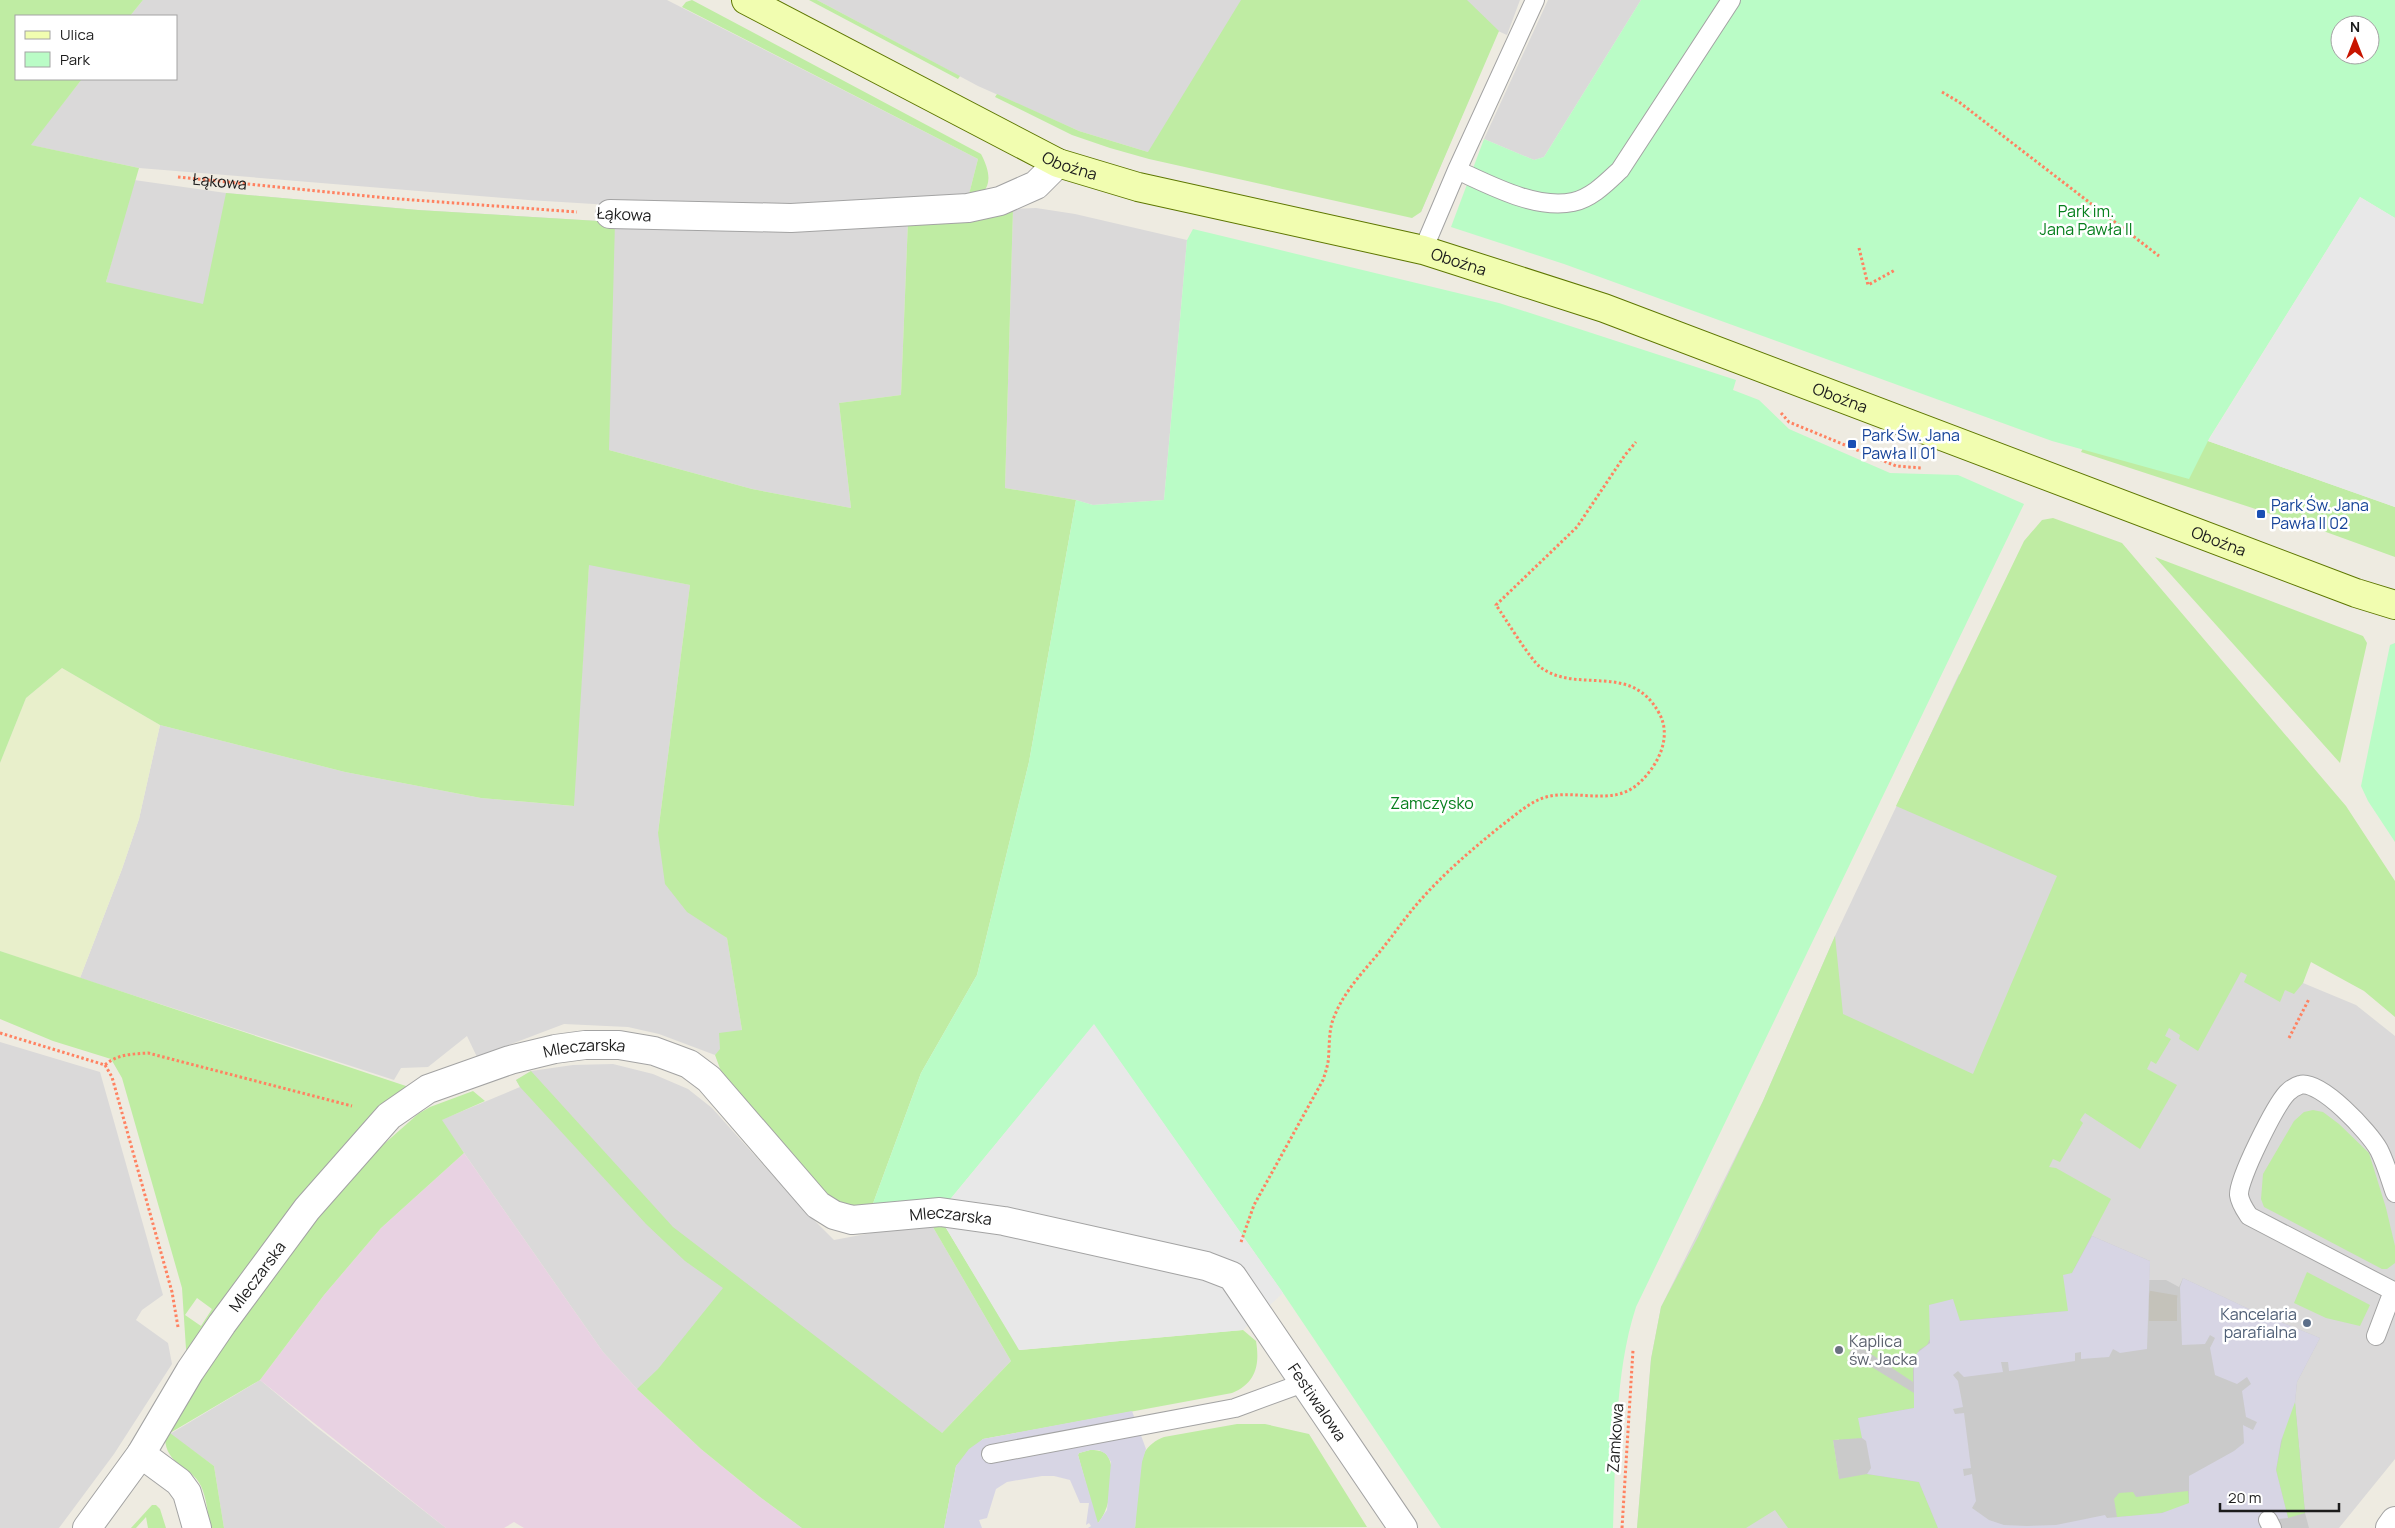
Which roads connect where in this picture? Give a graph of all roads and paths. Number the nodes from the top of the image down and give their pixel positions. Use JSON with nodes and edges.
{"nodes":[{"id":1,"x":746,"y":0,"type":"edge"},
{"id":2,"x":1535,"y":0,"type":"edge"},
{"id":3,"x":1731,"y":0,"type":"edge"},
{"id":4,"x":1942,"y":92,"type":"dead end"},
{"id":5,"x":1058,"y":163,"type":"junction"},
{"id":6,"x":1457,"y":170,"type":"junction"},
{"id":7,"x":178,"y":177,"type":"dead end"},
{"id":8,"x":610,"y":214,"type":"joint"},
{"id":9,"x":1859,"y":248,"type":"dead end"},
{"id":10,"x":1423,"y":250,"type":"junction"},
{"id":11,"x":2159,"y":256,"type":"dead end"},
{"id":12,"x":1895,"y":270,"type":"dead end"},
{"id":13,"x":1636,"y":442,"type":"dead end"},
{"id":14,"x":2395,"y":605,"type":"edge"},
{"id":15,"x":2309,"y":999,"type":"dead end"},
{"id":16,"x":0,"y":1032,"type":"edge"},
{"id":17,"x":2289,"y":1038,"type":"dead end"},
{"id":18,"x":105,"y":1065,"type":"junction"},
{"id":19,"x":388,"y":1116,"type":"junction"},
{"id":20,"x":2395,"y":1193,"type":"edge"},
{"id":21,"x":1232,"y":1276,"type":"junction"},
{"id":22,"x":2394,"y":1292,"type":"edge"},
{"id":23,"x":178,"y":1330,"type":"dead end"},
{"id":24,"x":2376,"y":1336,"type":"dead end"},
{"id":25,"x":1633,"y":1350,"type":"dead end"},
{"id":26,"x":1306,"y":1382,"type":"junction"},
{"id":27,"x":142,"y":1454,"type":"junction"},
{"id":28,"x":991,"y":1454,"type":"dead end"},
{"id":29,"x":2395,"y":1521,"type":"edge"},
{"id":30,"x":87,"y":1528,"type":"edge"},
{"id":31,"x":197,"y":1528,"type":"edge"},
{"id":32,"x":1403,"y":1528,"type":"edge"},
{"id":33,"x":1622,"y":1528,"type":"edge"},
{"id":34,"x":2390,"y":1528,"type":"edge"}],
"edges":[{"from":1,"to":5,"type":"street","name":"Oboźna"},
{"from":2,"to":6,"type":"lane","name":"Oboźna"},
{"from":3,"to":6,"type":"lane"},
{"from":4,"to":11,"type":"path"},
{"from":5,"to":8,"type":"street","name":"Łąkowa"},
{"from":5,"to":10,"type":"street","name":"Oboźna"},
{"from":6,"to":10,"type":"lane","name":"Oboźna"},
{"from":7,"to":8,"type":"path","name":"Łąkowa"},
{"from":9,"to":12,"type":"path"},
{"from":10,"to":14,"type":"street","name":"Oboźna"},
{"from":13,"to":21,"type":"path"},
{"from":15,"to":17,"type":"path"},
{"from":16,"to":18,"type":"path"},
{"from":18,"to":19,"type":"path"},
{"from":18,"to":23,"type":"path"},
{"from":19,"to":21,"type":"street","name":"Mleczarska"},
{"from":19,"to":27,"type":"street","name":"Mleczarska"},
{"from":20,"to":22,"type":"lane"},
{"from":21,"to":26,"type":"street","name":"Festiwalowa"},
{"from":22,"to":24,"type":"lane"},
{"from":25,"to":33,"type":"path","name":"Zamkowa"},
{"from":26,"to":28,"type":"lane"},
{"from":26,"to":32,"type":"street","name":"Festiwalowa"},
{"from":27,"to":30,"type":"street","name":"Mleczarska"},
{"from":27,"to":31,"type":"street"},
{"from":29,"to":34,"type":"street"}]}
